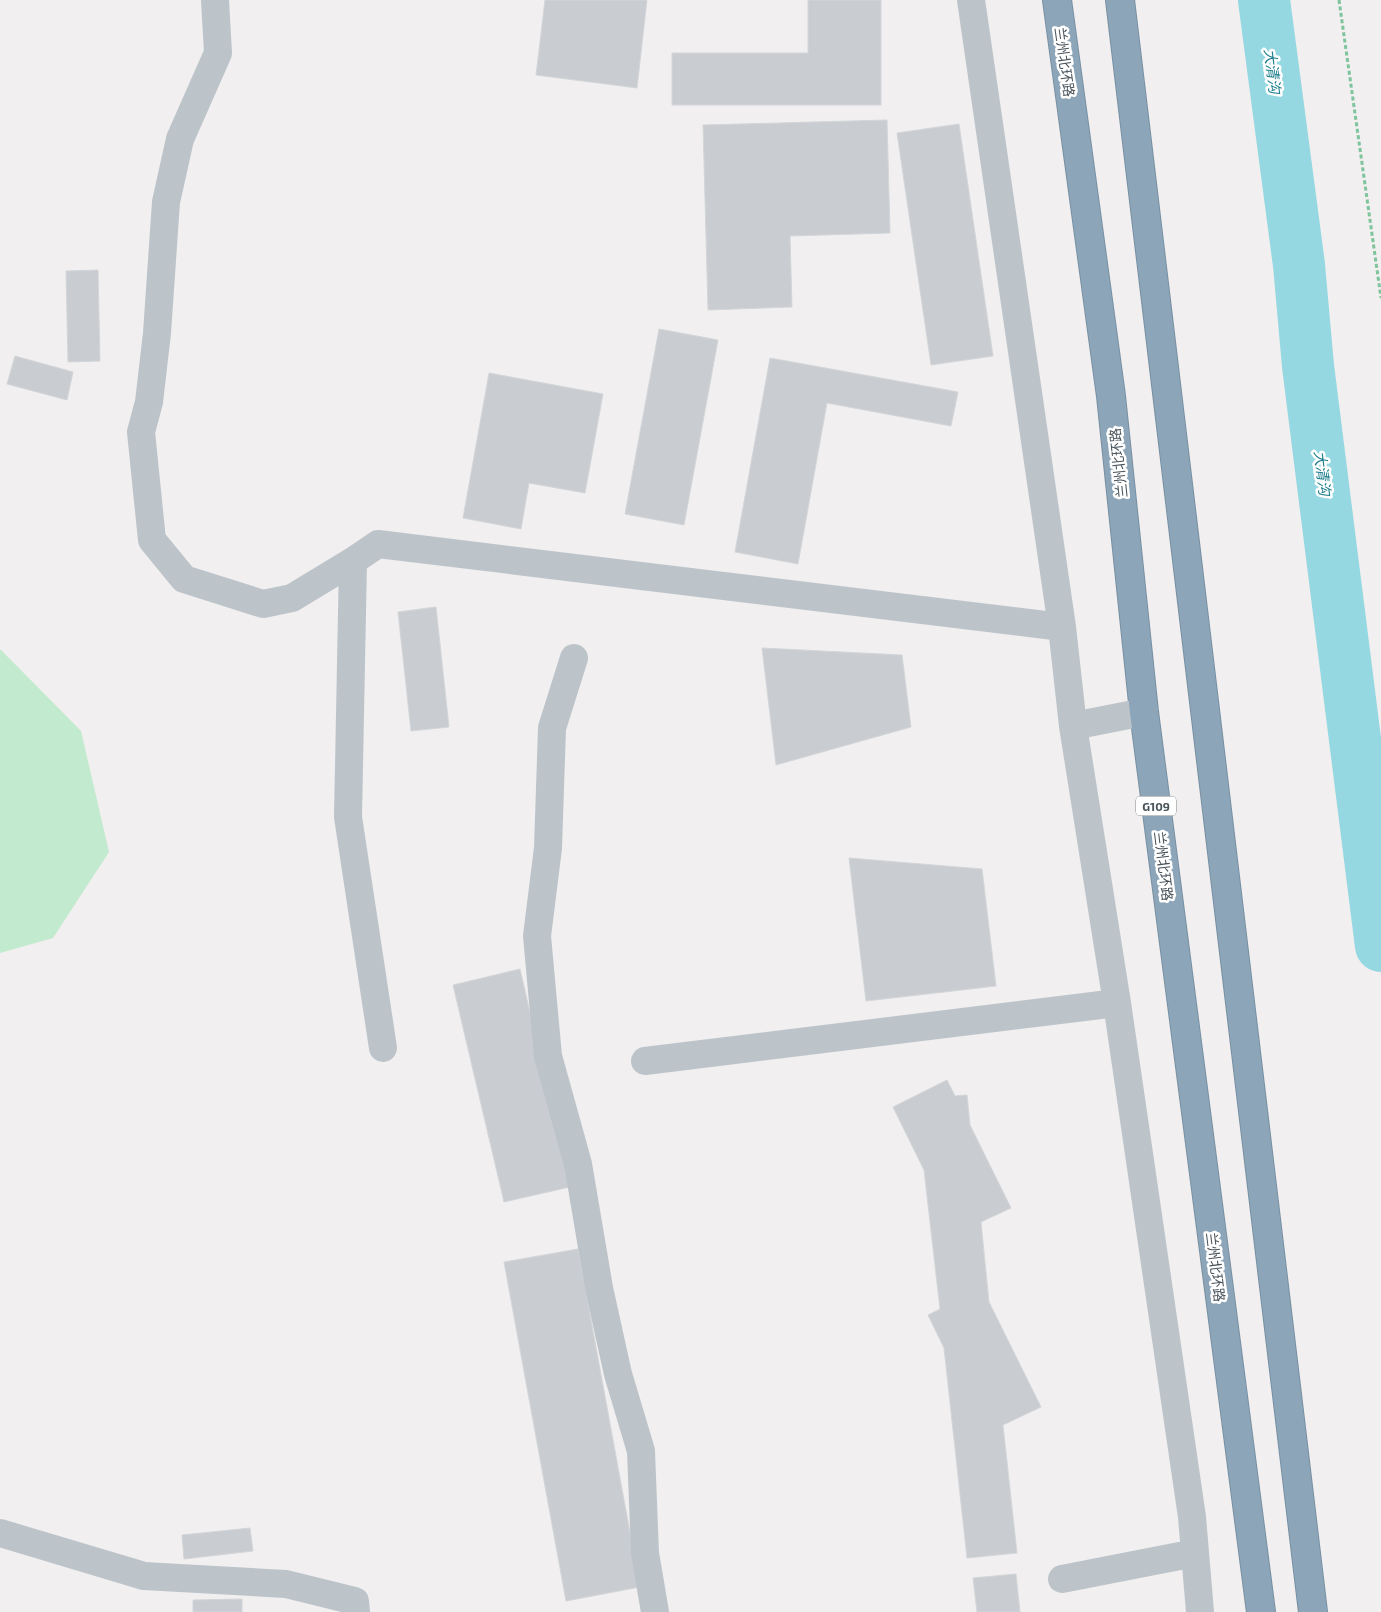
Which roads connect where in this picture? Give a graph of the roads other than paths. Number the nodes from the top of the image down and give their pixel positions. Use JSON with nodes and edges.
{"nodes":[{"id":1,"x":215,"y":0,"type":"edge"},
{"id":2,"x":971,"y":0,"type":"edge"},
{"id":3,"x":1057,"y":0,"type":"edge"},
{"id":4,"x":1120,"y":0,"type":"edge"},
{"id":5,"x":353,"y":561,"type":"junction"},
{"id":6,"x":1062,"y":627,"type":"junction"},
{"id":7,"x":574,"y":658,"type":"dead end"},
{"id":8,"x":1144,"y":712,"type":"junction"},
{"id":9,"x":1073,"y":726,"type":"junction"},
{"id":10,"x":1117,"y":1003,"type":"junction"},
{"id":11,"x":383,"y":1048,"type":"dead end"},
{"id":12,"x":645,"y":1061,"type":"dead end"},
{"id":13,"x":0,"y":1533,"type":"edge"},
{"id":14,"x":1195,"y":1553,"type":"junction"},
{"id":15,"x":1062,"y":1579,"type":"dead end"},
{"id":16,"x":356,"y":1612,"type":"edge"},
{"id":17,"x":655,"y":1612,"type":"edge"},
{"id":18,"x":1200,"y":1612,"type":"edge"},
{"id":19,"x":1261,"y":1612,"type":"edge"},
{"id":20,"x":1313,"y":1612,"type":"edge"}],
"edges":[{"from":1,"to":5,"type":"street"},
{"from":2,"to":6,"type":"street"},
{"from":3,"to":8,"type":"highway","name":"兰州北环路","number":"G109"},
{"from":4,"to":20,"type":"highway"},
{"from":5,"to":6,"type":"street"},
{"from":5,"to":11,"type":"street"},
{"from":6,"to":9,"type":"street"},
{"from":7,"to":17,"type":"street"},
{"from":8,"to":9,"type":"street"},
{"from":8,"to":19,"type":"highway","name":"兰州北环路","number":"G109"},
{"from":9,"to":10,"type":"street"},
{"from":10,"to":12,"type":"street"},
{"from":10,"to":14,"type":"street"},
{"from":13,"to":16,"type":"street"},
{"from":14,"to":15,"type":"street"},
{"from":14,"to":18,"type":"street"}]}
